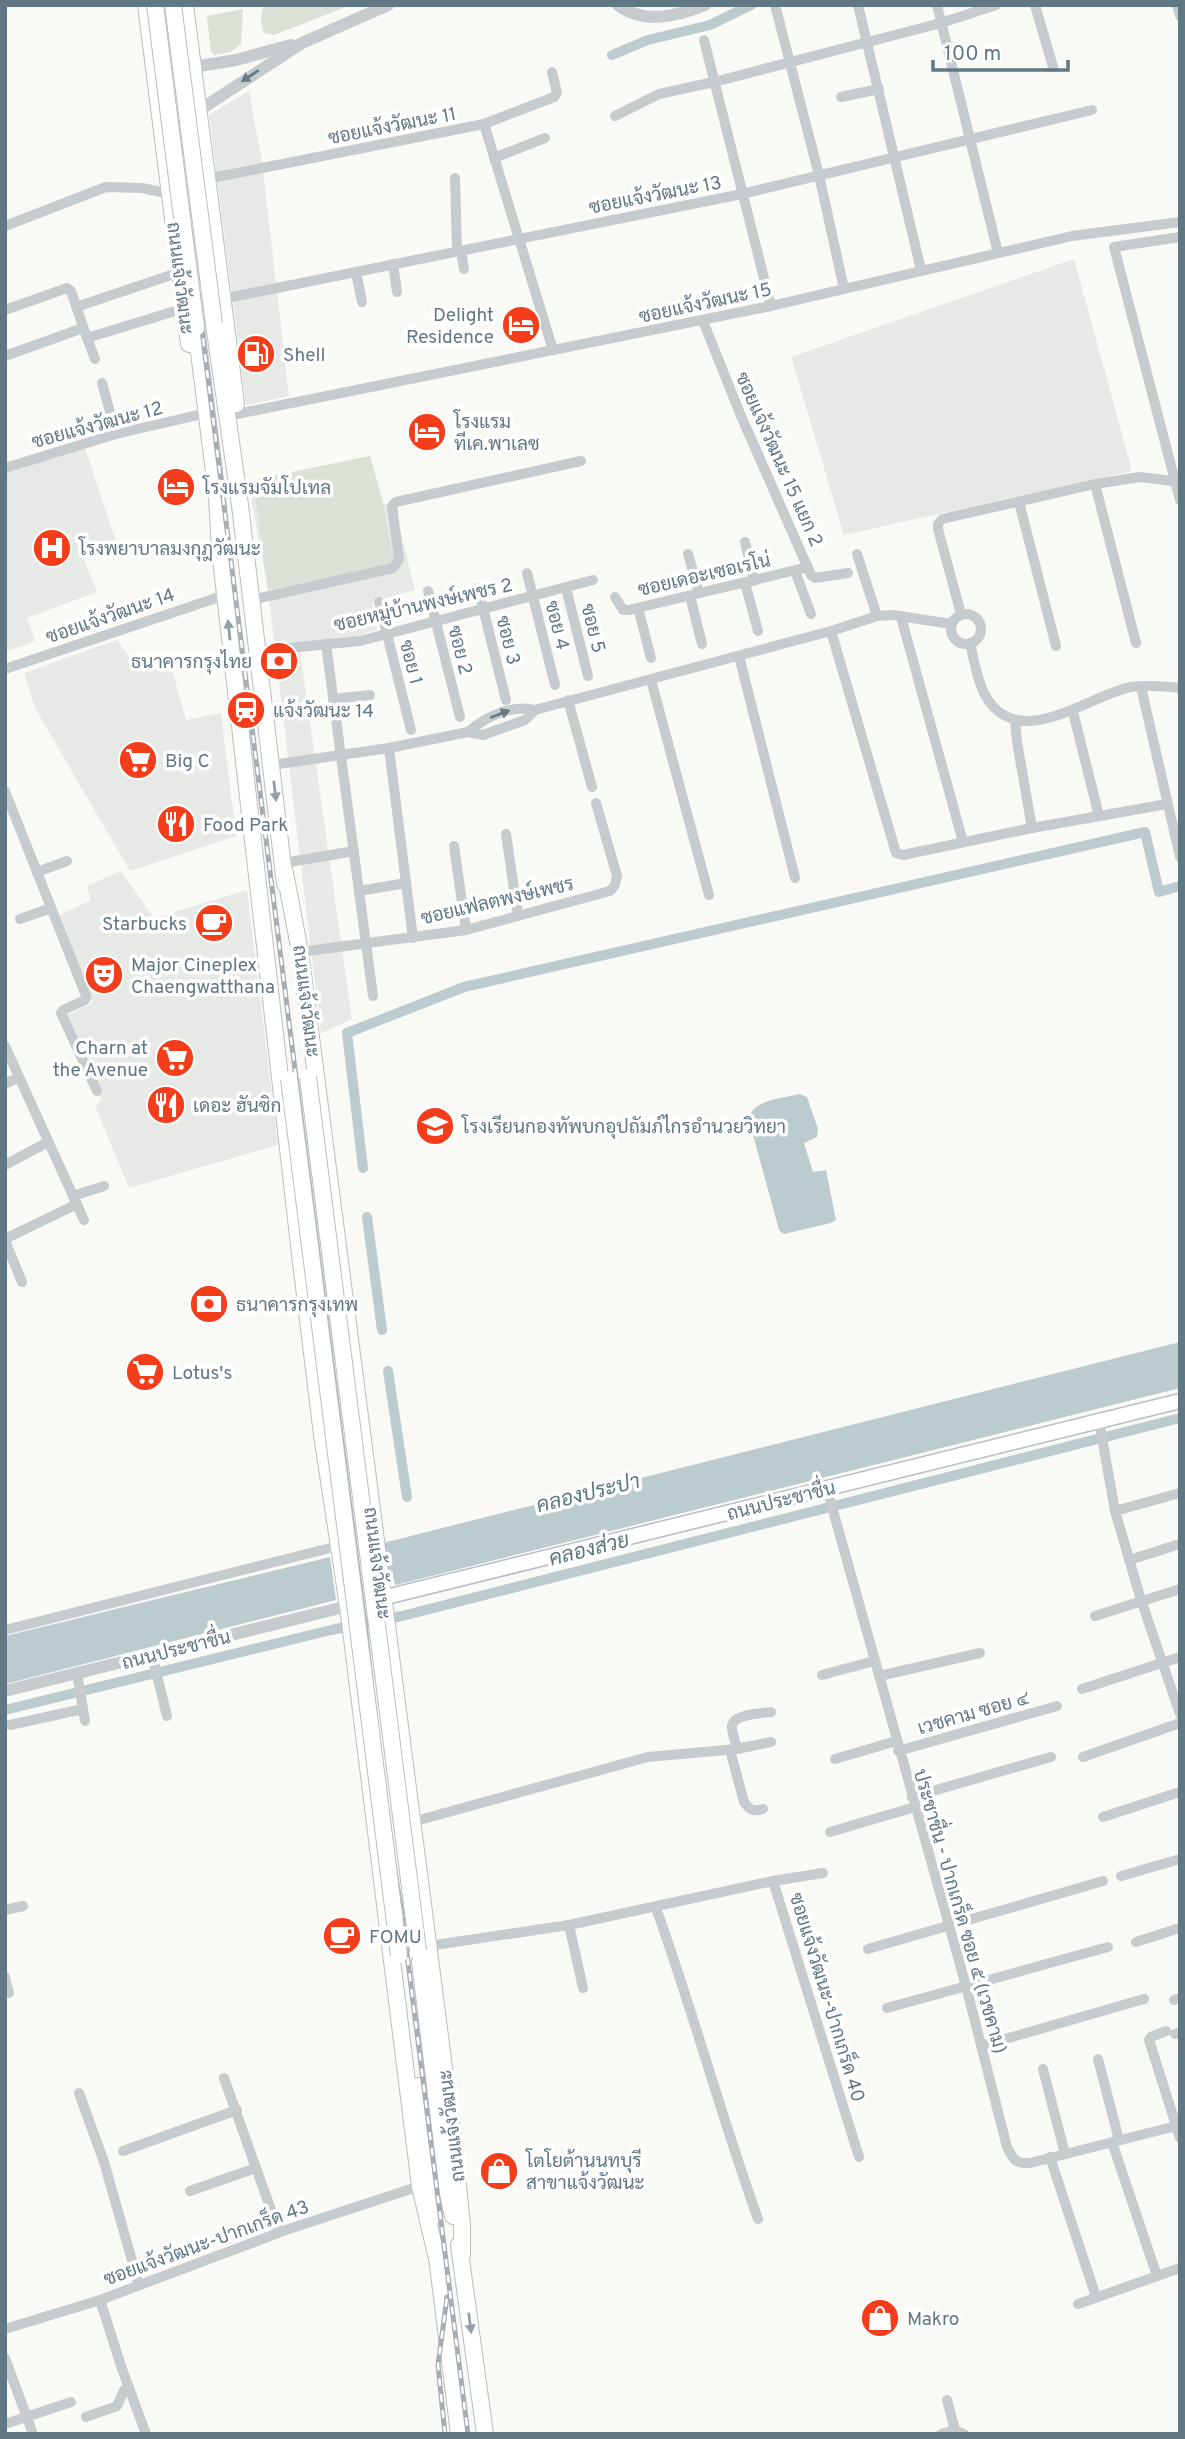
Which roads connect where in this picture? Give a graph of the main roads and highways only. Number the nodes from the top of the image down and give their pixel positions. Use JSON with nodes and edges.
{"nodes":[{"id":1,"x":146,"y":5,"type":"edge"},
{"id":2,"x":155,"y":5,"type":"edge"},
{"id":3,"x":173,"y":5,"type":"edge"},
{"id":4,"x":185,"y":5,"type":"edge"},
{"id":5,"x":187,"y":22,"type":"junction"},
{"id":6,"x":148,"y":23,"type":"junction"},
{"id":7,"x":192,"y":67,"type":"junction"},
{"id":8,"x":154,"y":72,"type":"junction"},
{"id":9,"x":201,"y":131,"type":"junction"},
{"id":10,"x":163,"y":138,"type":"junction"},
{"id":11,"x":240,"y":505,"type":"junction"},
{"id":12,"x":220,"y":551,"type":"junction"},
{"id":13,"x":284,"y":868,"type":"junction"},
{"id":14,"x":260,"y":892,"type":"junction"},
{"id":15,"x":303,"y":1278,"type":"junction"},
{"id":16,"x":343,"y":1280,"type":"junction"},
{"id":17,"x":1180,"y":1401,"type":"edge"},
{"id":18,"x":362,"y":1433,"type":"junction"},
{"id":19,"x":322,"y":1435,"type":"junction"},
{"id":20,"x":384,"y":1612,"type":"junction"},
{"id":21,"x":399,"y":1726,"type":"junction"},
{"id":22,"x":362,"y":1731,"type":"junction"},
{"id":23,"x":411,"y":1819,"type":"junction"},
{"id":24,"x":373,"y":1822,"type":"junction"},
{"id":25,"x":416,"y":1856,"type":"junction"},
{"id":26,"x":378,"y":1859,"type":"junction"},
{"id":27,"x":423,"y":1949,"type":"junction"},
{"id":28,"x":436,"y":2259,"type":"junction"},
{"id":29,"x":458,"y":2434,"type":"edge"},
{"id":30,"x":485,"y":2434,"type":"edge"}],
"edges":[{"from":1,"to":6,"type":"main road","name":"ถนนแจ้งวัฒนะ"},
{"from":2,"to":12,"type":"main road","name":"ถนนแจ้งวัฒนะ","bridge":true},
{"from":3,"to":11,"type":"main road","name":"ถนนแจ้งวัฒนะ","bridge":true},
{"from":4,"to":5,"type":"main road","name":"ถนนแจ้งวัฒนะ"},
{"from":5,"to":6,"type":"main road"},
{"from":5,"to":7,"type":"main road","name":"ถนนแจ้งวัฒนะ"},
{"from":6,"to":8,"type":"main road","name":"ถนนแจ้งวัฒนะ"},
{"from":7,"to":8,"type":"main road"},
{"from":7,"to":9,"type":"main road","name":"ถนนแจ้งวัฒนะ"},
{"from":8,"to":10,"type":"main road","name":"ถนนแจ้งวัฒนะ"},
{"from":9,"to":10,"type":"main road"},
{"from":9,"to":11,"type":"main road","name":"ถนนแจ้งวัฒนะ"},
{"from":10,"to":12,"type":"main road","name":"ถนนแจ้งวัฒนะ"},
{"from":11,"to":13,"type":"main road","name":"ถนนแจ้งวัฒนะ","one_way":true},
{"from":14,"to":12,"type":"main road","name":"ถนนแจ้งวัฒนะ","one_way":true},
{"from":13,"to":16,"type":"main road","name":"ถนนแจ้งวัฒนะ"},
{"from":13,"to":27,"type":"main road","name":"ถนนแจ้งวัฒนะ","bridge":true},
{"from":14,"to":15,"type":"main road","name":"ถนนแจ้งวัฒนะ"},
{"from":14,"to":28,"type":"main road","name":"ถนนแจ้งวัฒนะ","bridge":true},
{"from":15,"to":16,"type":"main road"},
{"from":15,"to":19,"type":"main road","name":"ถนนแจ้งวัฒนะ"},
{"from":16,"to":18,"type":"main road","name":"ถนนแจ้งวัฒนะ"},
{"from":17,"to":20,"type":"main road","name":"ถนนประชาชื่น"},
{"from":18,"to":19,"type":"main road"},
{"from":18,"to":20,"type":"main road","name":"ถนนแจ้งวัฒนะ"},
{"from":19,"to":22,"type":"main road","name":"ถนนแจ้งวัฒนะ"},
{"from":20,"to":21,"type":"main road","name":"ถนนแจ้งวัฒนะ"},
{"from":21,"to":22,"type":"main road"},
{"from":21,"to":23,"type":"main road","name":"ถนนแจ้งวัฒนะ"},
{"from":22,"to":24,"type":"main road","name":"ถนนแจ้งวัฒนะ"},
{"from":23,"to":24,"type":"main road"},
{"from":23,"to":25,"type":"main road","name":"ถนนแจ้งวัฒนะ"},
{"from":24,"to":26,"type":"main road","name":"ถนนแจ้งวัฒนะ"},
{"from":25,"to":26,"type":"main road"},
{"from":25,"to":27,"type":"main road","name":"ถนนแจ้งวัฒนะ"},
{"from":26,"to":28,"type":"main road","name":"ถนนแจ้งวัฒนะ"},
{"from":27,"to":30,"type":"main road","name":"ถนนแจ้งวัฒนะ","one_way":true},
{"from":28,"to":29,"type":"main road","name":"ถนนแจ้งวัฒนะ"}]}
